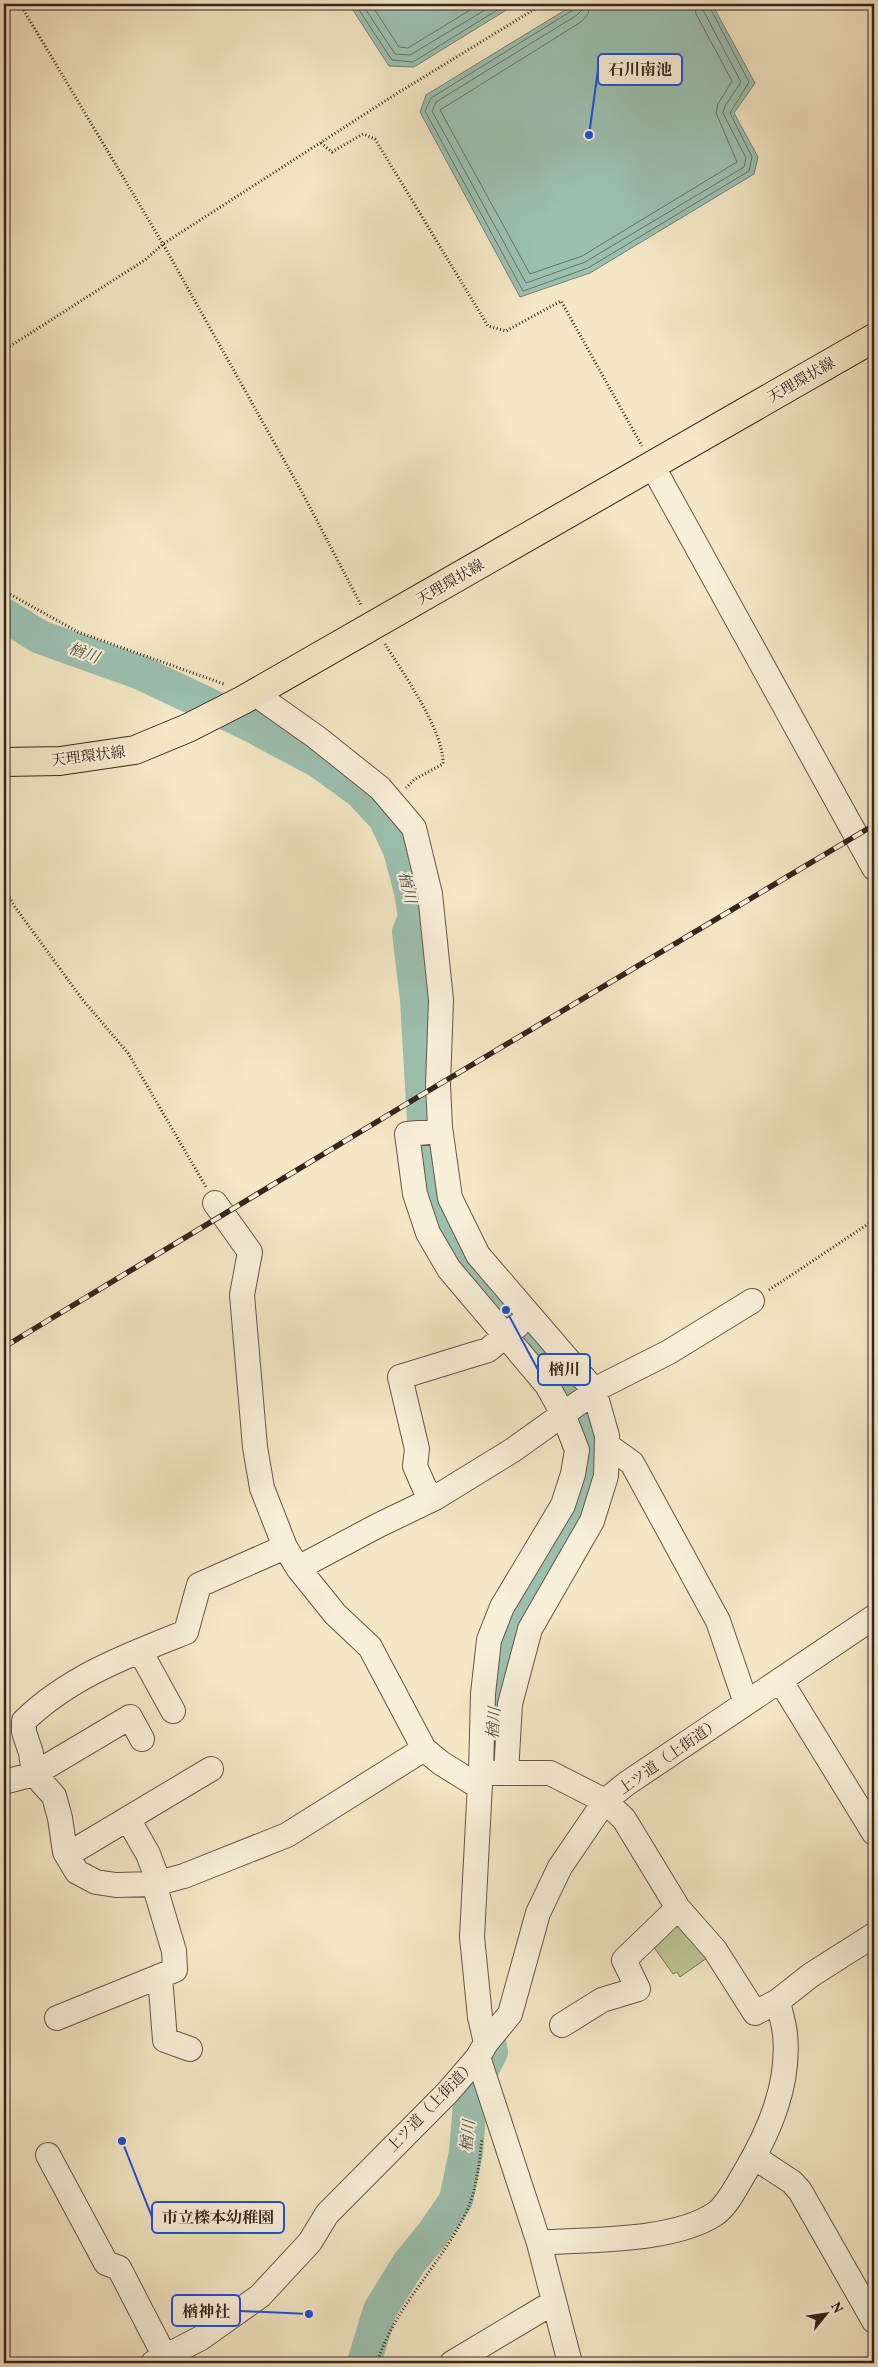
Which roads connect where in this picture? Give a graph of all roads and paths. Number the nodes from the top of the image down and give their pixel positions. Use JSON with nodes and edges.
{"nodes":[{"id":1,"x":20,"y":4,"type":"edge"},
{"id":2,"x":543,"y":4,"type":"edge"},
{"id":3,"x":321,"y":142,"type":"junction"},
{"id":4,"x":163,"y":244,"type":"junction"},
{"id":5,"x":874,"y":338,"type":"edge"},
{"id":6,"x":4,"y":350,"type":"edge"},
{"id":7,"x":653,"y":466,"type":"junction"},
{"id":8,"x":4,"y":592,"type":"edge"},
{"id":9,"x":361,"y":605,"type":"dead end"},
{"id":10,"x":385,"y":643,"type":"dead end"},
{"id":11,"x":249,"y":697,"type":"junction"},
{"id":12,"x":4,"y":762,"type":"edge"},
{"id":13,"x":414,"y":828,"type":"junction"},
{"id":14,"x":874,"y":868,"type":"edge"},
{"id":15,"x":4,"y":888,"type":"edge"},
{"id":16,"x":440,"y":1131,"type":"junction"},
{"id":17,"x":215,"y":1203,"type":"joint"},
{"id":18,"x":874,"y":1220,"type":"edge"},
{"id":19,"x":752,"y":1301,"type":"joint"},
{"id":20,"x":530,"y":1315,"type":"junction"},
{"id":21,"x":506,"y":1336,"type":"junction"},
{"id":22,"x":592,"y":1393,"type":"junction"},
{"id":23,"x":566,"y":1411,"type":"junction"},
{"id":24,"x":607,"y":1445,"type":"junction"},
{"id":25,"x":434,"y":1498,"type":"junction"},
{"id":26,"x":284,"y":1547,"type":"junction"},
{"id":27,"x":298,"y":1568,"type":"junction"},
{"id":28,"x":874,"y":1617,"type":"edge"},
{"id":29,"x":140,"y":1651,"type":"junction"},
{"id":30,"x":780,"y":1680,"type":"junction"},
{"id":31,"x":746,"y":1703,"type":"junction"},
{"id":32,"x":173,"y":1711,"type":"dead end"},
{"id":33,"x":142,"y":1739,"type":"dead end"},
{"id":34,"x":424,"y":1749,"type":"junction"},
{"id":35,"x":211,"y":1768,"type":"dead end"},
{"id":36,"x":34,"y":1774,"type":"junction"},
{"id":37,"x":491,"y":1775,"type":"junction"},
{"id":38,"x":4,"y":1782,"type":"edge"},
{"id":39,"x":605,"y":1801,"type":"junction"},
{"id":40,"x":128,"y":1818,"type":"junction"},
{"id":41,"x":874,"y":1833,"type":"edge"},
{"id":42,"x":67,"y":1855,"type":"junction"},
{"id":43,"x":157,"y":1883,"type":"junction"},
{"id":44,"x":678,"y":1908,"type":"junction"},
{"id":45,"x":874,"y":1935,"type":"edge"},
{"id":46,"x":160,"y":1976,"type":"junction"},
{"id":47,"x":778,"y":2001,"type":"junction"},
{"id":48,"x":57,"y":2018,"type":"dead end"},
{"id":49,"x":562,"y":2025,"type":"dead end"},
{"id":50,"x":190,"y":2049,"type":"dead end"},
{"id":51,"x":482,"y":2050,"type":"junction"},
{"id":52,"x":493,"y":2105,"type":"junction"},
{"id":53,"x":48,"y":2155,"type":"dead end"},
{"id":54,"x":754,"y":2157,"type":"junction"},
{"id":55,"x":539,"y":2243,"type":"junction"},
{"id":56,"x":554,"y":2302,"type":"junction"},
{"id":57,"x":874,"y":2321,"type":"edge"},
{"id":58,"x":159,"y":2360,"type":"edge"},
{"id":59,"x":377,"y":2363,"type":"edge"},
{"id":60,"x":452,"y":2363,"type":"edge"},
{"id":61,"x":570,"y":2363,"type":"edge"}],
"edges":[{"from":1,"to":4,"type":"path"},
{"from":2,"to":3,"type":"path"},
{"from":3,"to":4,"type":"path"},
{"from":3,"to":7,"type":"path"},
{"from":4,"to":6,"type":"path"},
{"from":4,"to":9,"type":"path"},
{"from":5,"to":7,"type":"main road","name":"天理環状線"},
{"from":7,"to":11,"type":"main road","name":"天理環状線"},
{"from":7,"to":14,"type":"street"},
{"from":8,"to":11,"type":"path"},
{"from":10,"to":13,"type":"path"},
{"from":11,"to":12,"type":"main road","name":"天理環状線"},
{"from":11,"to":13,"type":"street"},
{"from":13,"to":16,"type":"street"},
{"from":15,"to":17,"type":"path"},
{"from":16,"to":20,"type":"street"},
{"from":16,"to":21,"type":"street"},
{"from":17,"to":26,"type":"street"},
{"from":18,"to":19,"type":"path"},
{"from":19,"to":22,"type":"street"},
{"from":20,"to":21,"type":"street"},
{"from":20,"to":22,"type":"street"},
{"from":21,"to":23,"type":"street"},
{"from":21,"to":25,"type":"street"},
{"from":22,"to":23,"type":"street"},
{"from":22,"to":24,"type":"street"},
{"from":23,"to":25,"type":"street"},
{"from":23,"to":37,"type":"street"},
{"from":24,"to":31,"type":"street"},
{"from":24,"to":37,"type":"street"},
{"from":25,"to":27,"type":"street"},
{"from":26,"to":27,"type":"street"},
{"from":26,"to":29,"type":"street"},
{"from":27,"to":34,"type":"street"},
{"from":28,"to":30,"type":"street","name":"上ツ道（上街道）"},
{"from":29,"to":32,"type":"street"},
{"from":29,"to":36,"type":"street"},
{"from":30,"to":31,"type":"street","name":"上ツ道（上街道）"},
{"from":30,"to":41,"type":"street"},
{"from":31,"to":39,"type":"street","name":"上ツ道（上街道）"},
{"from":33,"to":36,"type":"street"},
{"from":34,"to":37,"type":"street"},
{"from":34,"to":43,"type":"street"},
{"from":35,"to":40,"type":"street"},
{"from":36,"to":38,"type":"street"},
{"from":36,"to":42,"type":"street"},
{"from":37,"to":39,"type":"street"},
{"from":37,"to":51,"type":"street"},
{"from":39,"to":44,"type":"street"},
{"from":39,"to":51,"type":"street","name":"上ツ道（上街道）"},
{"from":40,"to":42,"type":"street"},
{"from":40,"to":43,"type":"street"},
{"from":42,"to":43,"type":"street"},
{"from":43,"to":46,"type":"street"},
{"from":44,"to":47,"type":"street"},
{"from":44,"to":49,"type":"street"},
{"from":45,"to":47,"type":"street"},
{"from":46,"to":48,"type":"street"},
{"from":46,"to":50,"type":"street"},
{"from":47,"to":54,"type":"street"},
{"from":51,"to":52,"type":"street"},
{"from":51,"to":58,"type":"street","name":"上ツ道（上街道）"},
{"from":52,"to":55,"type":"street"},
{"from":52,"to":59,"type":"path"},
{"from":53,"to":58,"type":"street"},
{"from":54,"to":55,"type":"street"},
{"from":54,"to":57,"type":"street"},
{"from":55,"to":56,"type":"street"},
{"from":56,"to":60,"type":"street"},
{"from":56,"to":61,"type":"street"}]}
